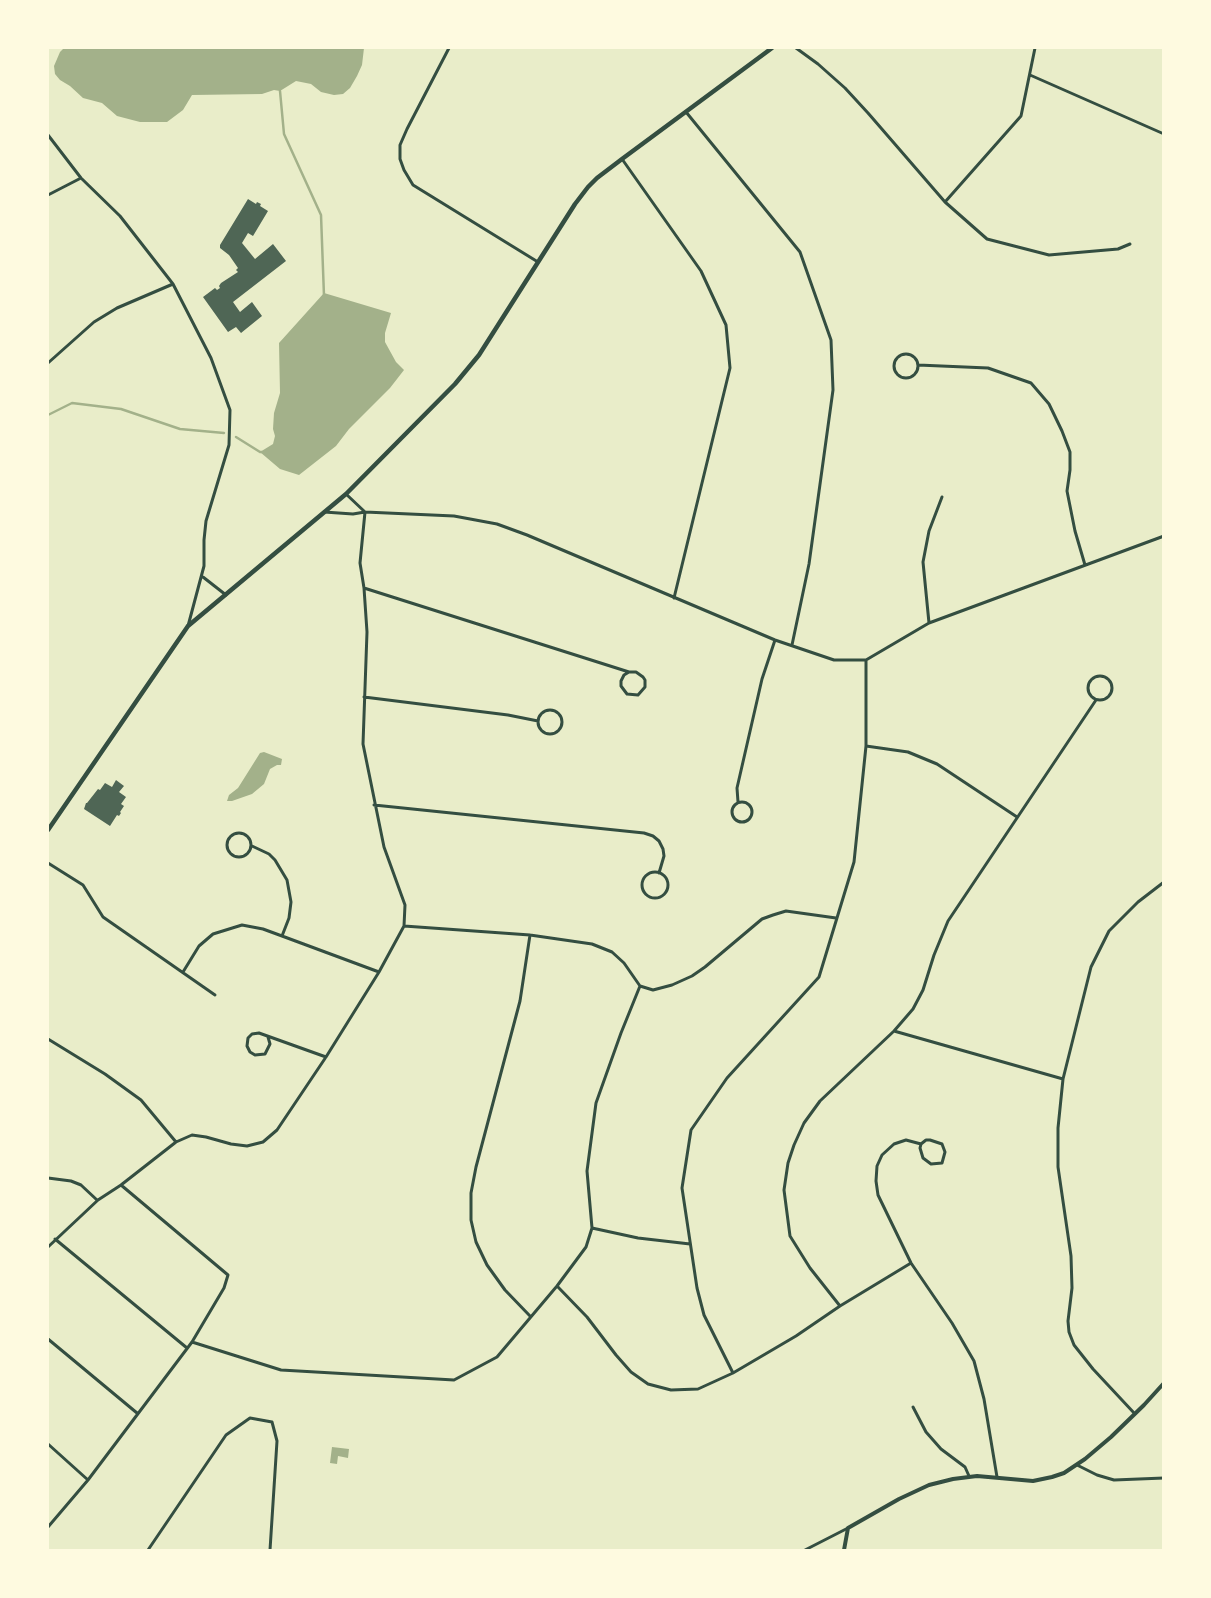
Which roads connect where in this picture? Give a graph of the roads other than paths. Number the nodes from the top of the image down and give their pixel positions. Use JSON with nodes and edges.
{"nodes":[{"id":1,"x":449,"y":48,"type":"edge"},
{"id":2,"x":772,"y":48,"type":"edge"},
{"id":3,"x":796,"y":48,"type":"edge"},
{"id":4,"x":1035,"y":48,"type":"edge"},
{"id":5,"x":1030,"y":75,"type":"junction"},
{"id":6,"x":686,"y":111,"type":"junction"},
{"id":7,"x":1164,"y":134,"type":"edge"},
{"id":8,"x":48,"y":135,"type":"edge"},
{"id":9,"x":622,"y":159,"type":"junction"},
{"id":10,"x":81,"y":178,"type":"junction"},
{"id":11,"x":48,"y":195,"type":"edge"},
{"id":12,"x":945,"y":202,"type":"junction"},
{"id":13,"x":1130,"y":244,"type":"dead end"},
{"id":14,"x":539,"y":262,"type":"junction"},
{"id":15,"x":173,"y":284,"type":"junction"},
{"id":16,"x":48,"y":363,"type":"edge"},
{"id":17,"x":918,"y":365,"type":"junction"},
{"id":18,"x":346,"y":494,"type":"junction"},
{"id":19,"x":942,"y":497,"type":"dead end"},
{"id":20,"x":324,"y":512,"type":"junction"},
{"id":21,"x":365,"y":512,"type":"junction"},
{"id":22,"x":1164,"y":536,"type":"edge"},
{"id":23,"x":1085,"y":565,"type":"junction"},
{"id":24,"x":202,"y":576,"type":"junction"},
{"id":25,"x":364,"y":588,"type":"junction"},
{"id":26,"x":226,"y":595,"type":"junction"},
{"id":27,"x":674,"y":598,"type":"junction"},
{"id":28,"x":929,"y":623,"type":"junction"},
{"id":29,"x":188,"y":626,"type":"junction"},
{"id":30,"x":775,"y":640,"type":"junction"},
{"id":31,"x":792,"y":645,"type":"junction"},
{"id":32,"x":866,"y":660,"type":"junction"},
{"id":33,"x":629,"y":672,"type":"junction"},
{"id":34,"x":364,"y":697,"type":"junction"},
{"id":35,"x":1096,"y":700,"type":"junction"},
{"id":36,"x":538,"y":721,"type":"junction"},
{"id":37,"x":866,"y":746,"type":"junction"},
{"id":38,"x":738,"y":802,"type":"junction"},
{"id":39,"x":374,"y":805,"type":"junction"},
{"id":40,"x":1017,"y":817,"type":"junction"},
{"id":41,"x":48,"y":830,"type":"edge"},
{"id":42,"x":252,"y":846,"type":"junction"},
{"id":43,"x":48,"y":863,"type":"edge"},
{"id":44,"x":659,"y":873,"type":"junction"},
{"id":45,"x":1164,"y":882,"type":"edge"},
{"id":46,"x":836,"y":918,"type":"junction"},
{"id":47,"x":404,"y":926,"type":"junction"},
{"id":48,"x":530,"y":934,"type":"junction"},
{"id":49,"x":282,"y":936,"type":"junction"},
{"id":50,"x":184,"y":972,"type":"junction"},
{"id":51,"x":379,"y":972,"type":"junction"},
{"id":52,"x":640,"y":986,"type":"junction"},
{"id":53,"x":215,"y":995,"type":"dead end"},
{"id":54,"x":894,"y":1031,"type":"junction"},
{"id":55,"x":268,"y":1037,"type":"junction"},
{"id":56,"x":48,"y":1038,"type":"edge"},
{"id":57,"x":326,"y":1057,"type":"junction"},
{"id":58,"x":1063,"y":1078,"type":"junction"},
{"id":59,"x":176,"y":1142,"type":"junction"},
{"id":60,"x":921,"y":1144,"type":"junction"},
{"id":61,"x":48,"y":1178,"type":"edge"},
{"id":62,"x":121,"y":1185,"type":"junction"},
{"id":63,"x":98,"y":1200,"type":"junction"},
{"id":64,"x":592,"y":1228,"type":"junction"},
{"id":65,"x":55,"y":1239,"type":"junction"},
{"id":66,"x":690,"y":1244,"type":"junction"},
{"id":67,"x":48,"y":1247,"type":"edge"},
{"id":68,"x":911,"y":1263,"type":"junction"},
{"id":69,"x":557,"y":1286,"type":"junction"},
{"id":70,"x":840,"y":1306,"type":"junction"},
{"id":71,"x":530,"y":1316,"type":"junction"},
{"id":72,"x":48,"y":1340,"type":"edge"},
{"id":73,"x":192,"y":1342,"type":"junction"},
{"id":74,"x":187,"y":1348,"type":"junction"},
{"id":75,"x":733,"y":1372,"type":"junction"},
{"id":76,"x":1164,"y":1382,"type":"edge"},
{"id":77,"x":913,"y":1407,"type":"dead end"},
{"id":78,"x":137,"y":1413,"type":"junction"},
{"id":79,"x":1135,"y":1414,"type":"junction"},
{"id":80,"x":48,"y":1444,"type":"edge"},
{"id":81,"x":1077,"y":1465,"type":"junction"},
{"id":82,"x":969,"y":1476,"type":"junction"},
{"id":83,"x":996,"y":1477,"type":"junction"},
{"id":84,"x":1164,"y":1478,"type":"edge"},
{"id":85,"x":88,"y":1480,"type":"junction"},
{"id":86,"x":48,"y":1527,"type":"edge"},
{"id":87,"x":848,"y":1528,"type":"junction"},
{"id":88,"x":148,"y":1550,"type":"edge"},
{"id":89,"x":270,"y":1550,"type":"edge"},
{"id":90,"x":805,"y":1550,"type":"edge"},
{"id":91,"x":844,"y":1550,"type":"edge"}],
"edges":[{"from":1,"to":14,"type":"street"},
{"from":2,"to":6,"type":"main road"},
{"from":3,"to":12,"type":"street"},
{"from":4,"to":5,"type":"street"},
{"from":5,"to":7,"type":"street"},
{"from":5,"to":12,"type":"street"},
{"from":6,"to":9,"type":"main road"},
{"from":6,"to":31,"type":"street"},
{"from":8,"to":10,"type":"street"},
{"from":9,"to":14,"type":"main road"},
{"from":9,"to":27,"type":"street"},
{"from":10,"to":11,"type":"street"},
{"from":10,"to":15,"type":"street"},
{"from":12,"to":13,"type":"street"},
{"from":14,"to":18,"type":"main road"},
{"from":15,"to":16,"type":"street"},
{"from":15,"to":24,"type":"street"},
{"from":17,"to":17,"type":"street"},
{"from":17,"to":23,"type":"street"},
{"from":18,"to":20,"type":"main road"},
{"from":18,"to":21,"type":"street"},
{"from":19,"to":28,"type":"street"},
{"from":20,"to":21,"type":"street"},
{"from":20,"to":26,"type":"main road"},
{"from":21,"to":25,"type":"street"},
{"from":21,"to":27,"type":"street"},
{"from":22,"to":23,"type":"street"},
{"from":23,"to":28,"type":"street"},
{"from":24,"to":26,"type":"street"},
{"from":24,"to":29,"type":"street"},
{"from":25,"to":33,"type":"street"},
{"from":25,"to":34,"type":"street"},
{"from":26,"to":29,"type":"main road"},
{"from":27,"to":30,"type":"street"},
{"from":28,"to":32,"type":"street"},
{"from":29,"to":41,"type":"main road"},
{"from":30,"to":31,"type":"street"},
{"from":30,"to":38,"type":"street"},
{"from":31,"to":32,"type":"street"},
{"from":32,"to":37,"type":"street"},
{"from":33,"to":33,"type":"street"},
{"from":34,"to":36,"type":"street"},
{"from":34,"to":39,"type":"street"},
{"from":35,"to":35,"type":"street"},
{"from":35,"to":40,"type":"street"},
{"from":36,"to":36,"type":"street"},
{"from":37,"to":40,"type":"street"},
{"from":37,"to":46,"type":"street"},
{"from":38,"to":38,"type":"street"},
{"from":39,"to":44,"type":"street"},
{"from":39,"to":47,"type":"street"},
{"from":40,"to":54,"type":"street"},
{"from":42,"to":42,"type":"street"},
{"from":42,"to":49,"type":"street"},
{"from":43,"to":50,"type":"street"},
{"from":44,"to":44,"type":"street"},
{"from":45,"to":58,"type":"street"},
{"from":46,"to":52,"type":"street"},
{"from":46,"to":66,"type":"street"},
{"from":47,"to":48,"type":"street"},
{"from":47,"to":51,"type":"street"},
{"from":48,"to":52,"type":"street"},
{"from":48,"to":71,"type":"street"},
{"from":49,"to":50,"type":"street"},
{"from":49,"to":51,"type":"street"},
{"from":50,"to":53,"type":"street"},
{"from":51,"to":57,"type":"street"},
{"from":52,"to":64,"type":"street"},
{"from":54,"to":58,"type":"street"},
{"from":54,"to":70,"type":"street"},
{"from":55,"to":55,"type":"street"},
{"from":55,"to":57,"type":"street"},
{"from":56,"to":59,"type":"street"},
{"from":57,"to":59,"type":"street"},
{"from":58,"to":79,"type":"street"},
{"from":59,"to":62,"type":"street"},
{"from":60,"to":60,"type":"street"},
{"from":60,"to":68,"type":"street"},
{"from":61,"to":63,"type":"street"},
{"from":62,"to":63,"type":"street"},
{"from":62,"to":73,"type":"street"},
{"from":63,"to":65,"type":"street"},
{"from":64,"to":66,"type":"street"},
{"from":64,"to":69,"type":"street"},
{"from":65,"to":67,"type":"street"},
{"from":65,"to":74,"type":"street"},
{"from":66,"to":75,"type":"street"},
{"from":68,"to":70,"type":"street"},
{"from":68,"to":83,"type":"street"},
{"from":69,"to":71,"type":"street"},
{"from":69,"to":75,"type":"street"},
{"from":70,"to":75,"type":"street"},
{"from":71,"to":73,"type":"street"},
{"from":72,"to":78,"type":"street"},
{"from":73,"to":74,"type":"street"},
{"from":74,"to":78,"type":"street"},
{"from":76,"to":79,"type":"street"},
{"from":77,"to":82,"type":"street"},
{"from":78,"to":85,"type":"street"},
{"from":79,"to":81,"type":"street"},
{"from":80,"to":85,"type":"street"},
{"from":81,"to":83,"type":"street"},
{"from":81,"to":84,"type":"street"},
{"from":82,"to":83,"type":"street"},
{"from":82,"to":87,"type":"street"},
{"from":85,"to":86,"type":"street"},
{"from":87,"to":90,"type":"street"},
{"from":87,"to":91,"type":"street"},
{"from":88,"to":89,"type":"street"}]}
